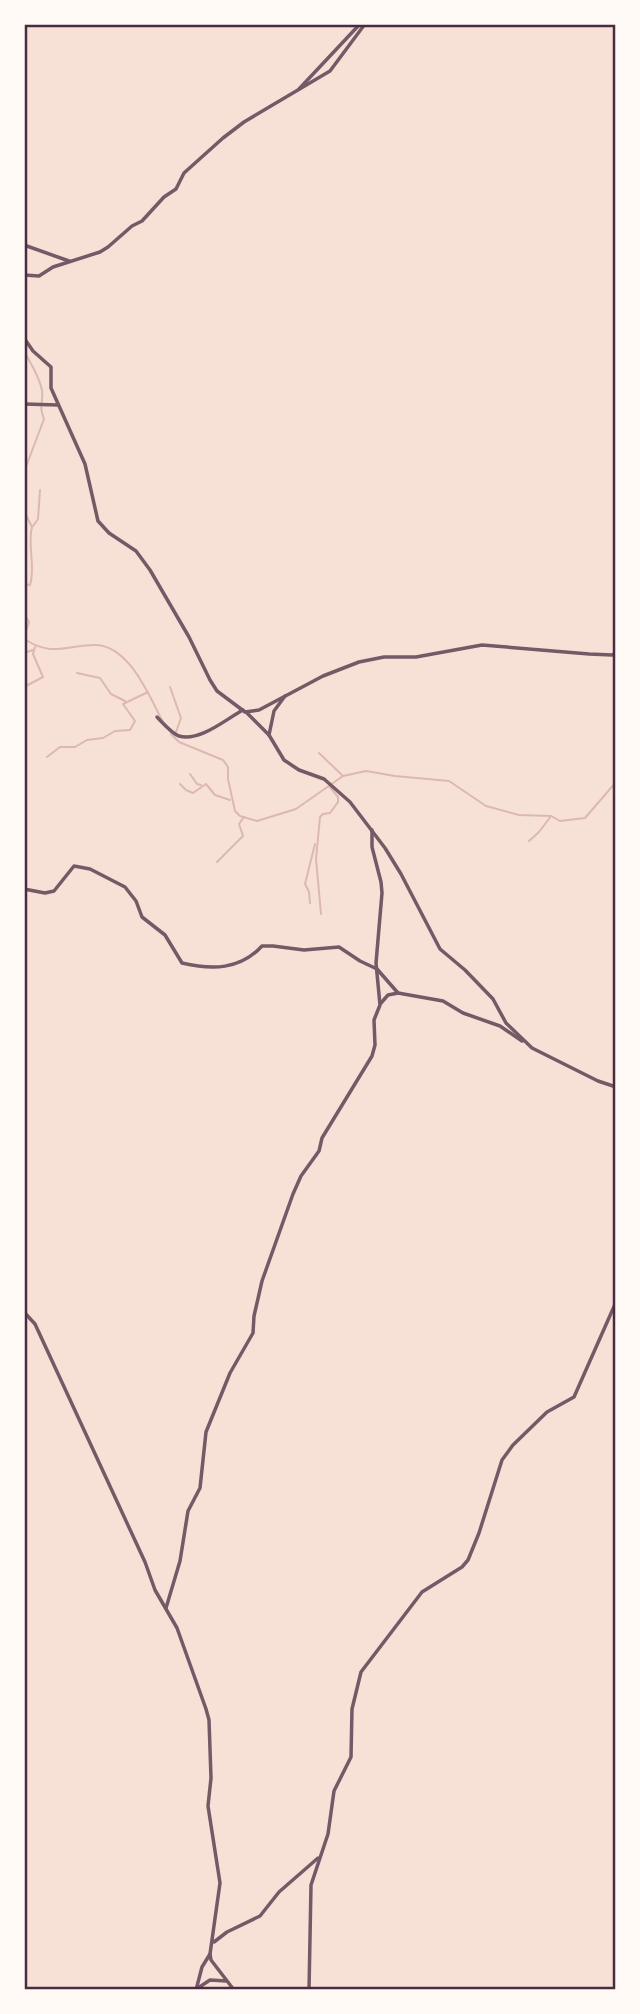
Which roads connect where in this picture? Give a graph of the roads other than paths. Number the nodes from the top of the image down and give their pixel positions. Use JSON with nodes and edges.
{"nodes":[{"id":1,"x":363,"y":24,"type":"edge"},
{"id":2,"x":297,"y":90,"type":"junction"},
{"id":3,"x":24,"y":245,"type":"edge"},
{"id":4,"x":72,"y":261,"type":"junction"},
{"id":5,"x":24,"y":275,"type":"edge"},
{"id":6,"x":24,"y":338,"type":"edge"},
{"id":7,"x":24,"y":404,"type":"edge"},
{"id":8,"x":58,"y":405,"type":"junction"},
{"id":9,"x":615,"y":653,"type":"edge"},
{"id":10,"x":286,"y":694,"type":"junction"},
{"id":11,"x":244,"y":711,"type":"junction"},
{"id":12,"x":157,"y":717,"type":"dead end"},
{"id":13,"x":269,"y":736,"type":"junction"},
{"id":14,"x":372,"y":830,"type":"junction"},
{"id":15,"x":24,"y":889,"type":"edge"},
{"id":16,"x":377,"y":969,"type":"junction"},
{"id":17,"x":398,"y":993,"type":"junction"},
{"id":18,"x":380,"y":1005,"type":"junction"},
{"id":19,"x":532,"y":1048,"type":"junction"},
{"id":20,"x":615,"y":1087,"type":"edge"},
{"id":21,"x":615,"y":1302,"type":"edge"},
{"id":22,"x":24,"y":1312,"type":"edge"},
{"id":23,"x":615,"y":1312,"type":"edge"},
{"id":24,"x":608,"y":1320,"type":"junction"},
{"id":25,"x":166,"y":1608,"type":"junction"},
{"id":26,"x":320,"y":1857,"type":"junction"},
{"id":27,"x":213,"y":1942,"type":"junction"},
{"id":28,"x":210,"y":1954,"type":"junction"},
{"id":29,"x":228,"y":1982,"type":"junction"},
{"id":30,"x":196,"y":1990,"type":"edge"},
{"id":31,"x":234,"y":1990,"type":"edge"},
{"id":32,"x":309,"y":1990,"type":"edge"}],
"edges":[{"from":1,"to":2,"type":"street"},
{"from":1,"to":2,"type":"street"},
{"from":2,"to":4,"type":"street"},
{"from":3,"to":4,"type":"street"},
{"from":4,"to":5,"type":"street"},
{"from":6,"to":8,"type":"street"},
{"from":7,"to":8,"type":"street"},
{"from":8,"to":11,"type":"street"},
{"from":9,"to":10,"type":"street"},
{"from":10,"to":11,"type":"street"},
{"from":10,"to":13,"type":"street"},
{"from":11,"to":12,"type":"street"},
{"from":11,"to":13,"type":"street"},
{"from":13,"to":14,"type":"street"},
{"from":14,"to":16,"type":"street"},
{"from":14,"to":19,"type":"street"},
{"from":15,"to":16,"type":"street"},
{"from":16,"to":17,"type":"street"},
{"from":16,"to":18,"type":"street"},
{"from":17,"to":18,"type":"street"},
{"from":17,"to":19,"type":"street"},
{"from":18,"to":25,"type":"street"},
{"from":19,"to":20,"type":"street"},
{"from":21,"to":24,"type":"street"},
{"from":22,"to":25,"type":"street"},
{"from":23,"to":24,"type":"street"},
{"from":24,"to":26,"type":"street"},
{"from":25,"to":27,"type":"street"},
{"from":26,"to":27,"type":"street"},
{"from":26,"to":32,"type":"street"},
{"from":27,"to":28,"type":"street"},
{"from":28,"to":29,"type":"street"},
{"from":28,"to":30,"type":"street"},
{"from":29,"to":30,"type":"street"},
{"from":29,"to":31,"type":"street"}]}
